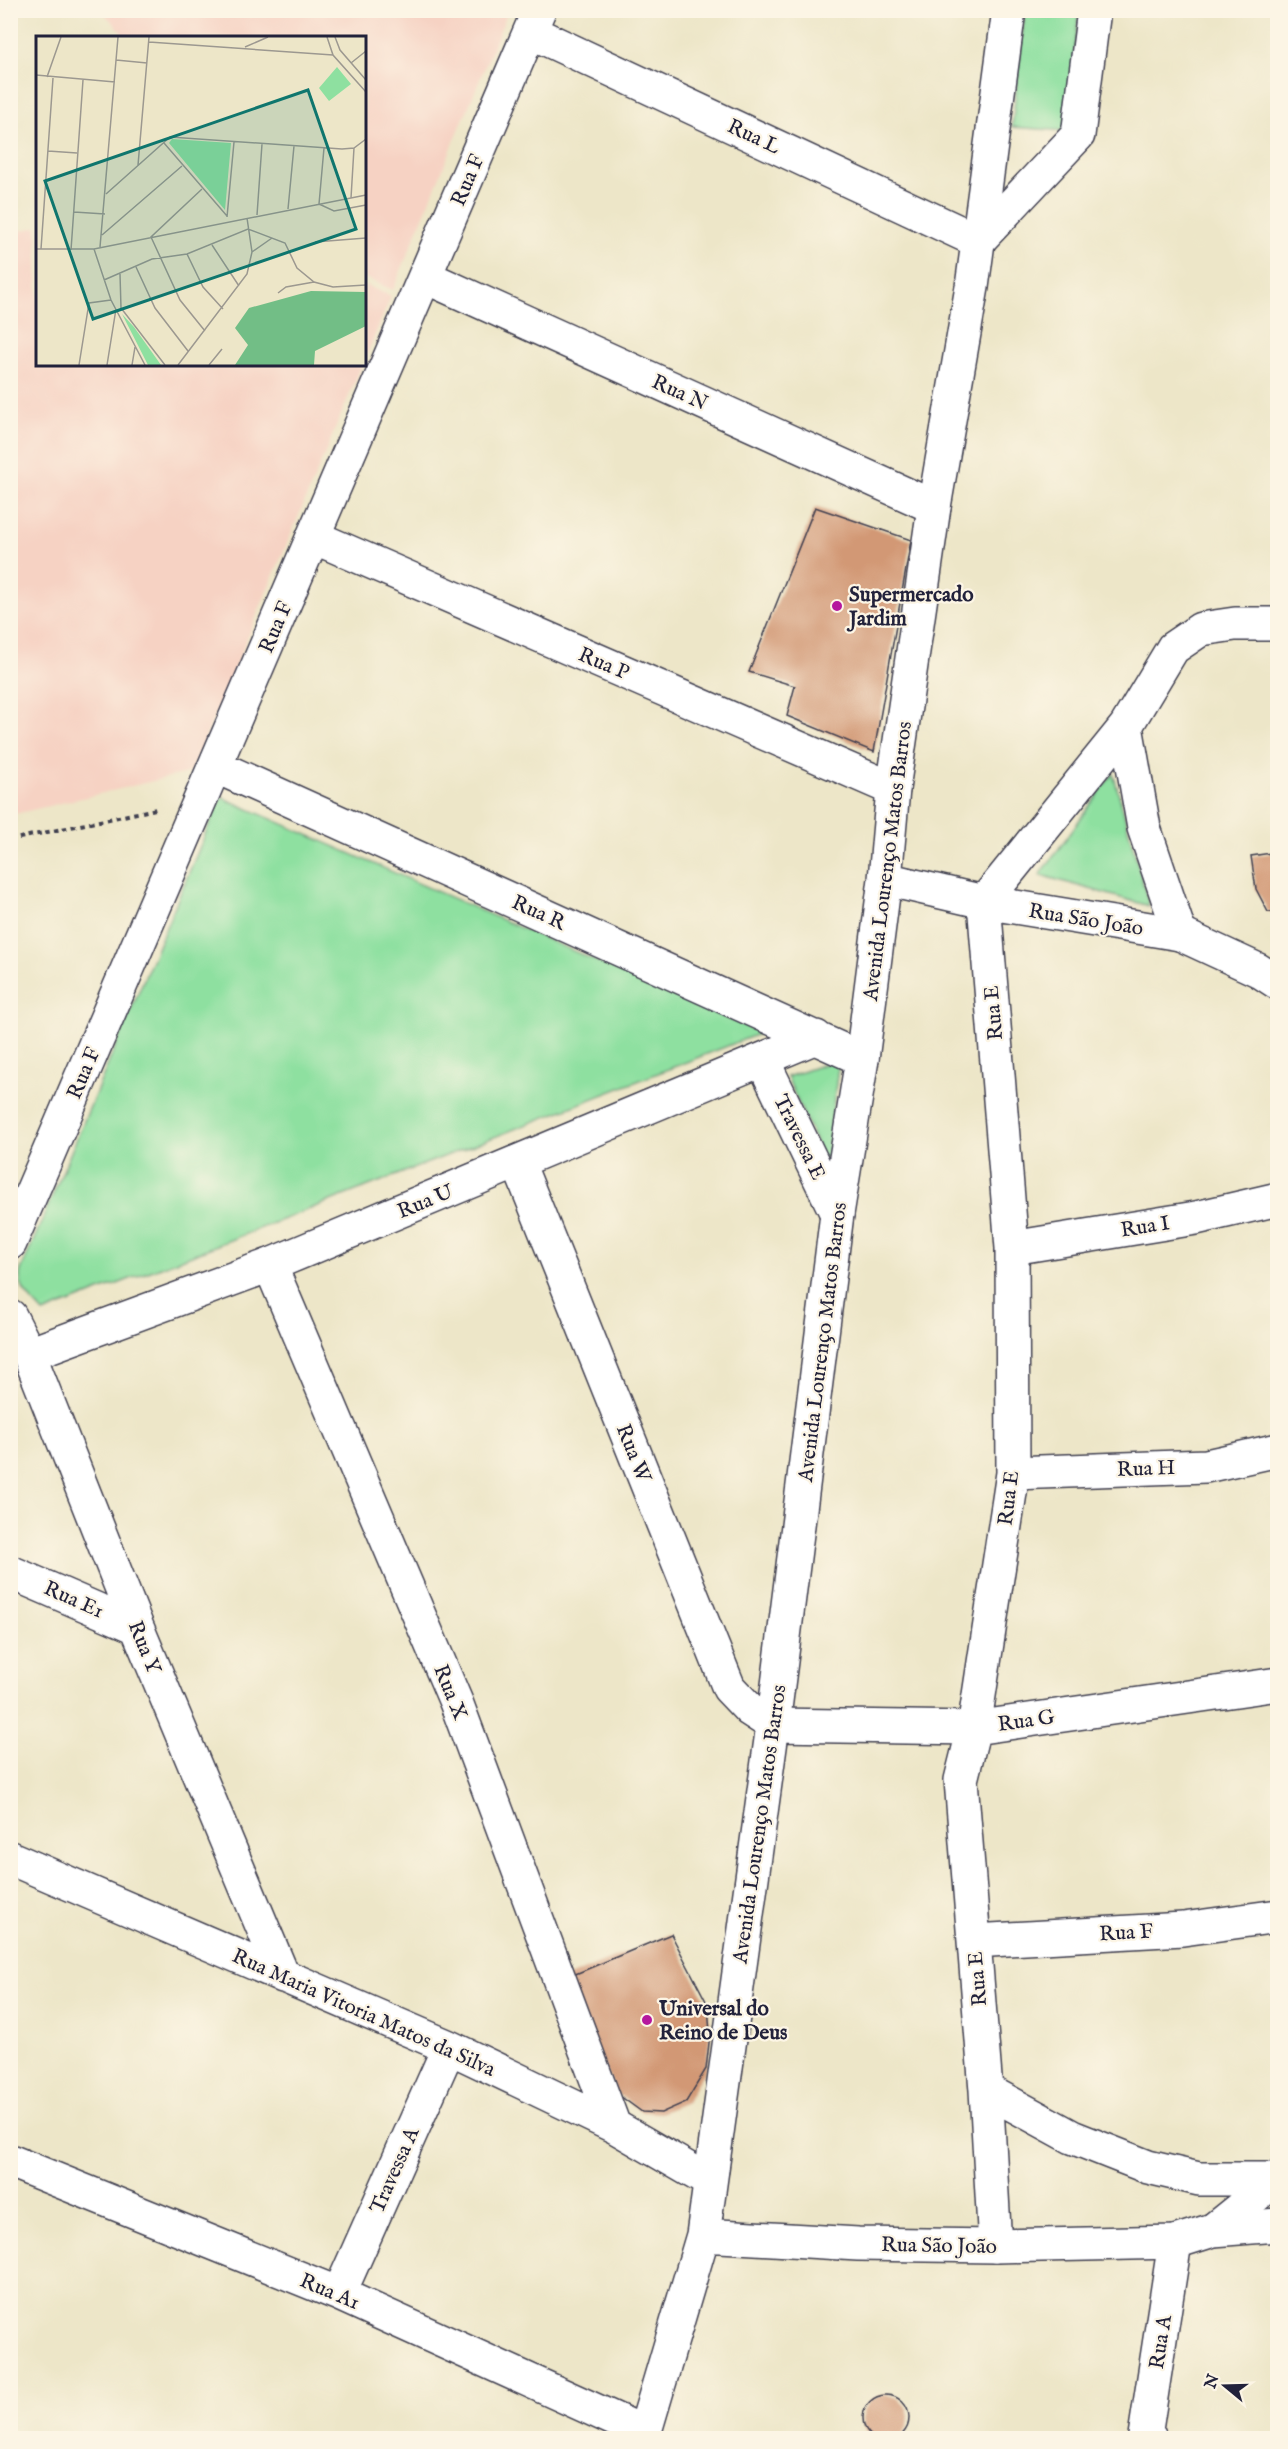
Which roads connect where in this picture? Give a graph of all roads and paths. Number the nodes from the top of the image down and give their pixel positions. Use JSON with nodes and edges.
{"nodes":[{"id":1,"x":1009,"y":10,"type":"edge"},
{"id":2,"x":1094,"y":10,"type":"edge"},
{"id":3,"x":535,"y":21,"type":"edge"},
{"id":4,"x":978,"y":241,"type":"junction"},
{"id":5,"x":426,"y":277,"type":"junction"},
{"id":6,"x":934,"y":507,"type":"junction"},
{"id":7,"x":314,"y":537,"type":"junction"},
{"id":8,"x":1278,"y":624,"type":"edge"},
{"id":9,"x":1126,"y":726,"type":"junction"},
{"id":10,"x":215,"y":766,"type":"junction"},
{"id":11,"x":893,"y":789,"type":"junction"},
{"id":12,"x":201,"y":799,"type":"junction"},
{"id":13,"x":10,"y":840,"type":"edge"},
{"id":14,"x":885,"y":879,"type":"junction"},
{"id":15,"x":984,"y":902,"type":"junction"},
{"id":16,"x":1180,"y":934,"type":"junction"},
{"id":17,"x":1278,"y":982,"type":"edge"},
{"id":18,"x":816,"y":1037,"type":"junction"},
{"id":19,"x":862,"y":1059,"type":"junction"},
{"id":20,"x":763,"y":1061,"type":"junction"},
{"id":21,"x":518,"y":1163,"type":"junction"},
{"id":22,"x":1278,"y":1199,"type":"edge"},
{"id":23,"x":837,"y":1214,"type":"junction"},
{"id":24,"x":10,"y":1242,"type":"edge"},
{"id":25,"x":1012,"y":1248,"type":"junction"},
{"id":26,"x":270,"y":1265,"type":"junction"},
{"id":27,"x":10,"y":1316,"type":"edge"},
{"id":28,"x":29,"y":1354,"type":"junction"},
{"id":29,"x":1278,"y":1450,"type":"edge"},
{"id":30,"x":1013,"y":1473,"type":"junction"},
{"id":31,"x":10,"y":1572,"type":"edge"},
{"id":32,"x":137,"y":1627,"type":"junction"},
{"id":33,"x":1278,"y":1684,"type":"edge"},
{"id":34,"x":773,"y":1725,"type":"junction"},
{"id":35,"x":974,"y":1728,"type":"junction"},
{"id":36,"x":10,"y":1858,"type":"edge"},
{"id":37,"x":1278,"y":1916,"type":"edge"},
{"id":38,"x":974,"y":1941,"type":"junction"},
{"id":39,"x":283,"y":1976,"type":"junction"},
{"id":40,"x":449,"y":2047,"type":"junction"},
{"id":41,"x":986,"y":2090,"type":"junction"},
{"id":42,"x":614,"y":2126,"type":"junction"},
{"id":43,"x":10,"y":2161,"type":"edge"},
{"id":44,"x":1276,"y":2180,"type":"edge"},
{"id":45,"x":709,"y":2181,"type":"junction"},
{"id":46,"x":1275,"y":2228,"type":"edge"},
{"id":47,"x":1213,"y":2230,"type":"junction"},
{"id":48,"x":703,"y":2235,"type":"junction"},
{"id":49,"x":1176,"y":2242,"type":"junction"},
{"id":50,"x":995,"y":2246,"type":"junction"},
{"id":51,"x":339,"y":2294,"type":"junction"},
{"id":52,"x":644,"y":2436,"type":"edge"},
{"id":53,"x":1150,"y":2439,"type":"edge"}],
"edges":[{"from":1,"to":4,"type":"street","name":"Avenida Lourenço Matos Barros"},
{"from":2,"to":4,"type":"street"},
{"from":3,"to":4,"type":"street","name":"Rua L"},
{"from":3,"to":5,"type":"street","name":"Rua F"},
{"from":4,"to":6,"type":"street","name":"Avenida Lourenço Matos Barros"},
{"from":5,"to":6,"type":"street","name":"Rua N"},
{"from":5,"to":7,"type":"street","name":"Rua F"},
{"from":6,"to":11,"type":"street","name":"Avenida Lourenço Matos Barros"},
{"from":7,"to":10,"type":"street","name":"Rua F"},
{"from":7,"to":11,"type":"street","name":"Rua P"},
{"from":8,"to":9,"type":"street"},
{"from":9,"to":15,"type":"street"},
{"from":9,"to":16,"type":"street"},
{"from":10,"to":12,"type":"street","name":"Rua F"},
{"from":10,"to":18,"type":"street","name":"Rua R"},
{"from":11,"to":14,"type":"street","name":"Avenida Lourenço Matos Barros"},
{"from":12,"to":13,"type":"path"},
{"from":12,"to":24,"type":"street","name":"Rua F"},
{"from":14,"to":15,"type":"street","name":"Rua São João"},
{"from":14,"to":19,"type":"street","name":"Avenida Lourenço Matos Barros"},
{"from":15,"to":16,"type":"street","name":"Rua São João"},
{"from":15,"to":25,"type":"street","name":"Rua E"},
{"from":16,"to":17,"type":"street","name":"Rua São João"},
{"from":18,"to":19,"type":"street","name":"Rua R"},
{"from":18,"to":20,"type":"street","name":"Rua U"},
{"from":19,"to":23,"type":"street","name":"Avenida Lourenço Matos Barros"},
{"from":20,"to":21,"type":"street","name":"Rua U"},
{"from":20,"to":23,"type":"street","name":"Travessa E"},
{"from":21,"to":26,"type":"street","name":"Rua U"},
{"from":21,"to":34,"type":"street","name":"Rua W"},
{"from":22,"to":25,"type":"street","name":"Rua I"},
{"from":23,"to":34,"type":"street","name":"Avenida Lourenço Matos Barros"},
{"from":25,"to":30,"type":"street","name":"Rua E"},
{"from":26,"to":28,"type":"street","name":"Rua U"},
{"from":26,"to":42,"type":"street","name":"Rua X"},
{"from":27,"to":28,"type":"street","name":"Rua Y"},
{"from":28,"to":32,"type":"street","name":"Rua Y"},
{"from":29,"to":30,"type":"street","name":"Rua H"},
{"from":30,"to":35,"type":"street","name":"Rua E"},
{"from":31,"to":32,"type":"street","name":"Rua E1"},
{"from":32,"to":39,"type":"street","name":"Rua Y"},
{"from":33,"to":35,"type":"street","name":"Rua G"},
{"from":34,"to":35,"type":"street","name":"Rua G"},
{"from":34,"to":45,"type":"street","name":"Avenida Lourenço Matos Barros"},
{"from":35,"to":38,"type":"street","name":"Rua E"},
{"from":36,"to":39,"type":"street","name":"Rua Maria Vitoria Matos da Silva"},
{"from":37,"to":38,"type":"street","name":"Rua F"},
{"from":38,"to":41,"type":"street","name":"Rua E"},
{"from":39,"to":40,"type":"street","name":"Rua Maria Vitoria Matos da Silva"},
{"from":40,"to":42,"type":"street","name":"Rua Maria Vitoria Matos da Silva"},
{"from":40,"to":51,"type":"street","name":"Travessa A"},
{"from":41,"to":44,"type":"street"},
{"from":41,"to":50,"type":"street","name":"Rua E"},
{"from":42,"to":45,"type":"street","name":"Rua Maria Vitoria Matos da Silva"},
{"from":43,"to":51,"type":"street","name":"Rua A1"},
{"from":44,"to":47,"type":"street"},
{"from":45,"to":48,"type":"street","name":"Avenida Lourenço Matos Barros"},
{"from":46,"to":47,"type":"street"},
{"from":47,"to":49,"type":"street","name":"Rua São João"},
{"from":48,"to":50,"type":"street","name":"Rua São João"},
{"from":48,"to":52,"type":"street","name":"Avenida Lourenço Matos Barros"},
{"from":49,"to":50,"type":"street","name":"Rua São João"},
{"from":49,"to":53,"type":"street","name":"Rua A"},
{"from":51,"to":52,"type":"street","name":"Rua A1"}]}
